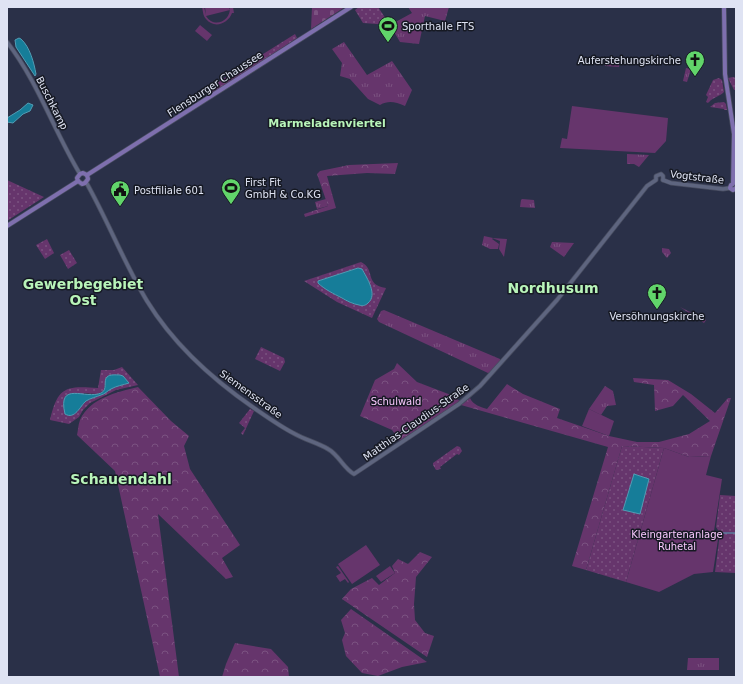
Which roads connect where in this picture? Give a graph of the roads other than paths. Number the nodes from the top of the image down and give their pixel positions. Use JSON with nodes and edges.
{"nodes":[{"id":1,"x":351,"y":7,"type":"edge"},
{"id":2,"x":724,"y":7,"type":"edge"},
{"id":3,"x":7,"y":42,"type":"edge"},
{"id":4,"x":80,"y":174,"type":"junction"},
{"id":5,"x":87,"y":175,"type":"junction"},
{"id":6,"x":656,"y":180,"type":"junction"},
{"id":7,"x":663,"y":180,"type":"junction"},
{"id":8,"x":78,"y":181,"type":"junction"},
{"id":9,"x":86,"y":182,"type":"junction"},
{"id":10,"x":734,"y":187,"type":"edge"},
{"id":11,"x":7,"y":226,"type":"edge"},
{"id":12,"x":354,"y":474,"type":"joint"}],
"edges":[{"from":1,"to":5,"type":"main road","name":"Flensburger Chaussee"},
{"from":2,"to":10,"type":"main road"},
{"from":3,"to":4,"type":"street","name":"Buschkamp"},
{"from":4,"to":5,"type":"main road"},
{"from":4,"to":8,"type":"main road"},
{"from":5,"to":9,"type":"main road"},
{"from":6,"to":7,"type":"street"},
{"from":6,"to":7,"type":"street"},
{"from":6,"to":12,"type":"street","name":"Matthias-Claudius-Straße"},
{"from":7,"to":10,"type":"street","name":"Vogtstraße"},
{"from":8,"to":9,"type":"main road"},
{"from":8,"to":11,"type":"main road"},
{"from":9,"to":12,"type":"street","name":"Siemensstraße"}]}
